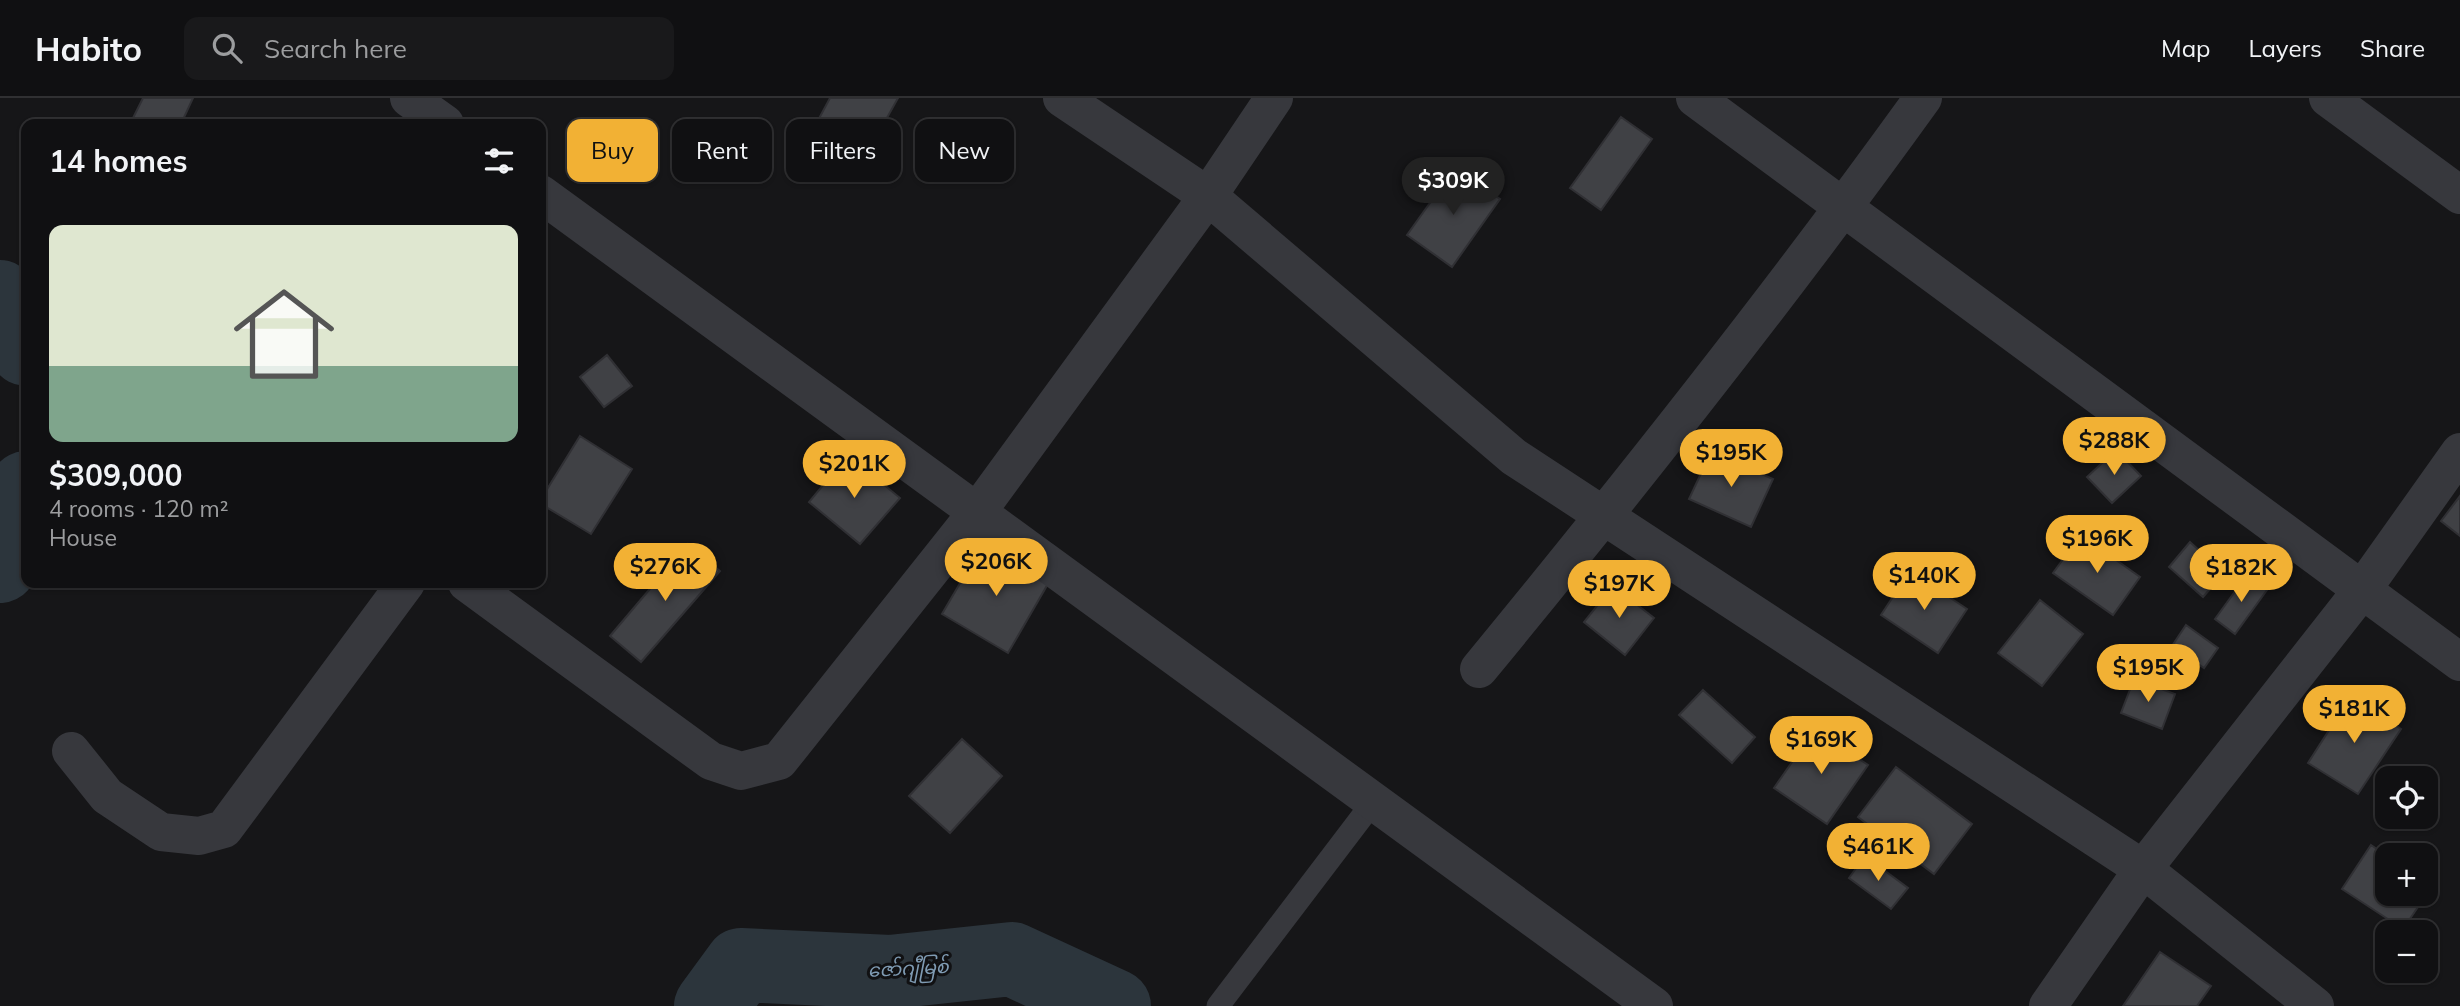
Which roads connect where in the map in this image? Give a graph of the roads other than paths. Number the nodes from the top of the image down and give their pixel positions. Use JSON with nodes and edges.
{"nodes":[{"id":1,"x":409,"y":98,"type":"edge"},
{"id":2,"x":1062,"y":98,"type":"edge"},
{"id":3,"x":1274,"y":98,"type":"edge"},
{"id":4,"x":1695,"y":98,"type":"edge"},
{"id":5,"x":1923,"y":98,"type":"edge"},
{"id":6,"x":2328,"y":98,"type":"edge"},
{"id":7,"x":438,"y":119,"type":"edge"},
{"id":8,"x":2460,"y":195,"type":"edge"},
{"id":9,"x":1208,"y":196,"type":"junction"},
{"id":10,"x":546,"y":198,"type":"edge"},
{"id":11,"x":1844,"y":208,"type":"junction"},
{"id":12,"x":2460,"y":452,"type":"edge"},
{"id":13,"x":978,"y":511,"type":"junction"},
{"id":14,"x":1604,"y":517,"type":"junction"},
{"id":15,"x":402,"y":588,"type":"edge"},
{"id":16,"x":474,"y":588,"type":"edge"},
{"id":17,"x":2362,"y":590,"type":"junction"},
{"id":18,"x":2460,"y":662,"type":"edge"},
{"id":19,"x":1479,"y":669,"type":"dead end"},
{"id":20,"x":71,"y":751,"type":"dead end"},
{"id":21,"x":1374,"y":801,"type":"junction"},
{"id":22,"x":2143,"y":869,"type":"junction"},
{"id":23,"x":1218,"y":1006,"type":"edge"},
{"id":24,"x":1654,"y":1006,"type":"edge"},
{"id":25,"x":2048,"y":1006,"type":"edge"},
{"id":26,"x":2315,"y":1006,"type":"edge"}],
"edges":[{"from":1,"to":7,"type":"street"},
{"from":2,"to":9,"type":"street"},
{"from":3,"to":9,"type":"street"},
{"from":4,"to":11,"type":"street"},
{"from":5,"to":11,"type":"street"},
{"from":6,"to":8,"type":"street"},
{"from":9,"to":13,"type":"street"},
{"from":9,"to":14,"type":"street"},
{"from":10,"to":13,"type":"street"},
{"from":11,"to":14,"type":"street"},
{"from":11,"to":17,"type":"street"},
{"from":12,"to":17,"type":"street"},
{"from":13,"to":16,"type":"street"},
{"from":13,"to":21,"type":"street"},
{"from":14,"to":19,"type":"street"},
{"from":14,"to":22,"type":"street"},
{"from":15,"to":20,"type":"street"},
{"from":17,"to":18,"type":"street"},
{"from":17,"to":22,"type":"street"},
{"from":21,"to":23,"type":"lane"},
{"from":21,"to":24,"type":"street"},
{"from":22,"to":25,"type":"street"},
{"from":22,"to":26,"type":"street"}]}
